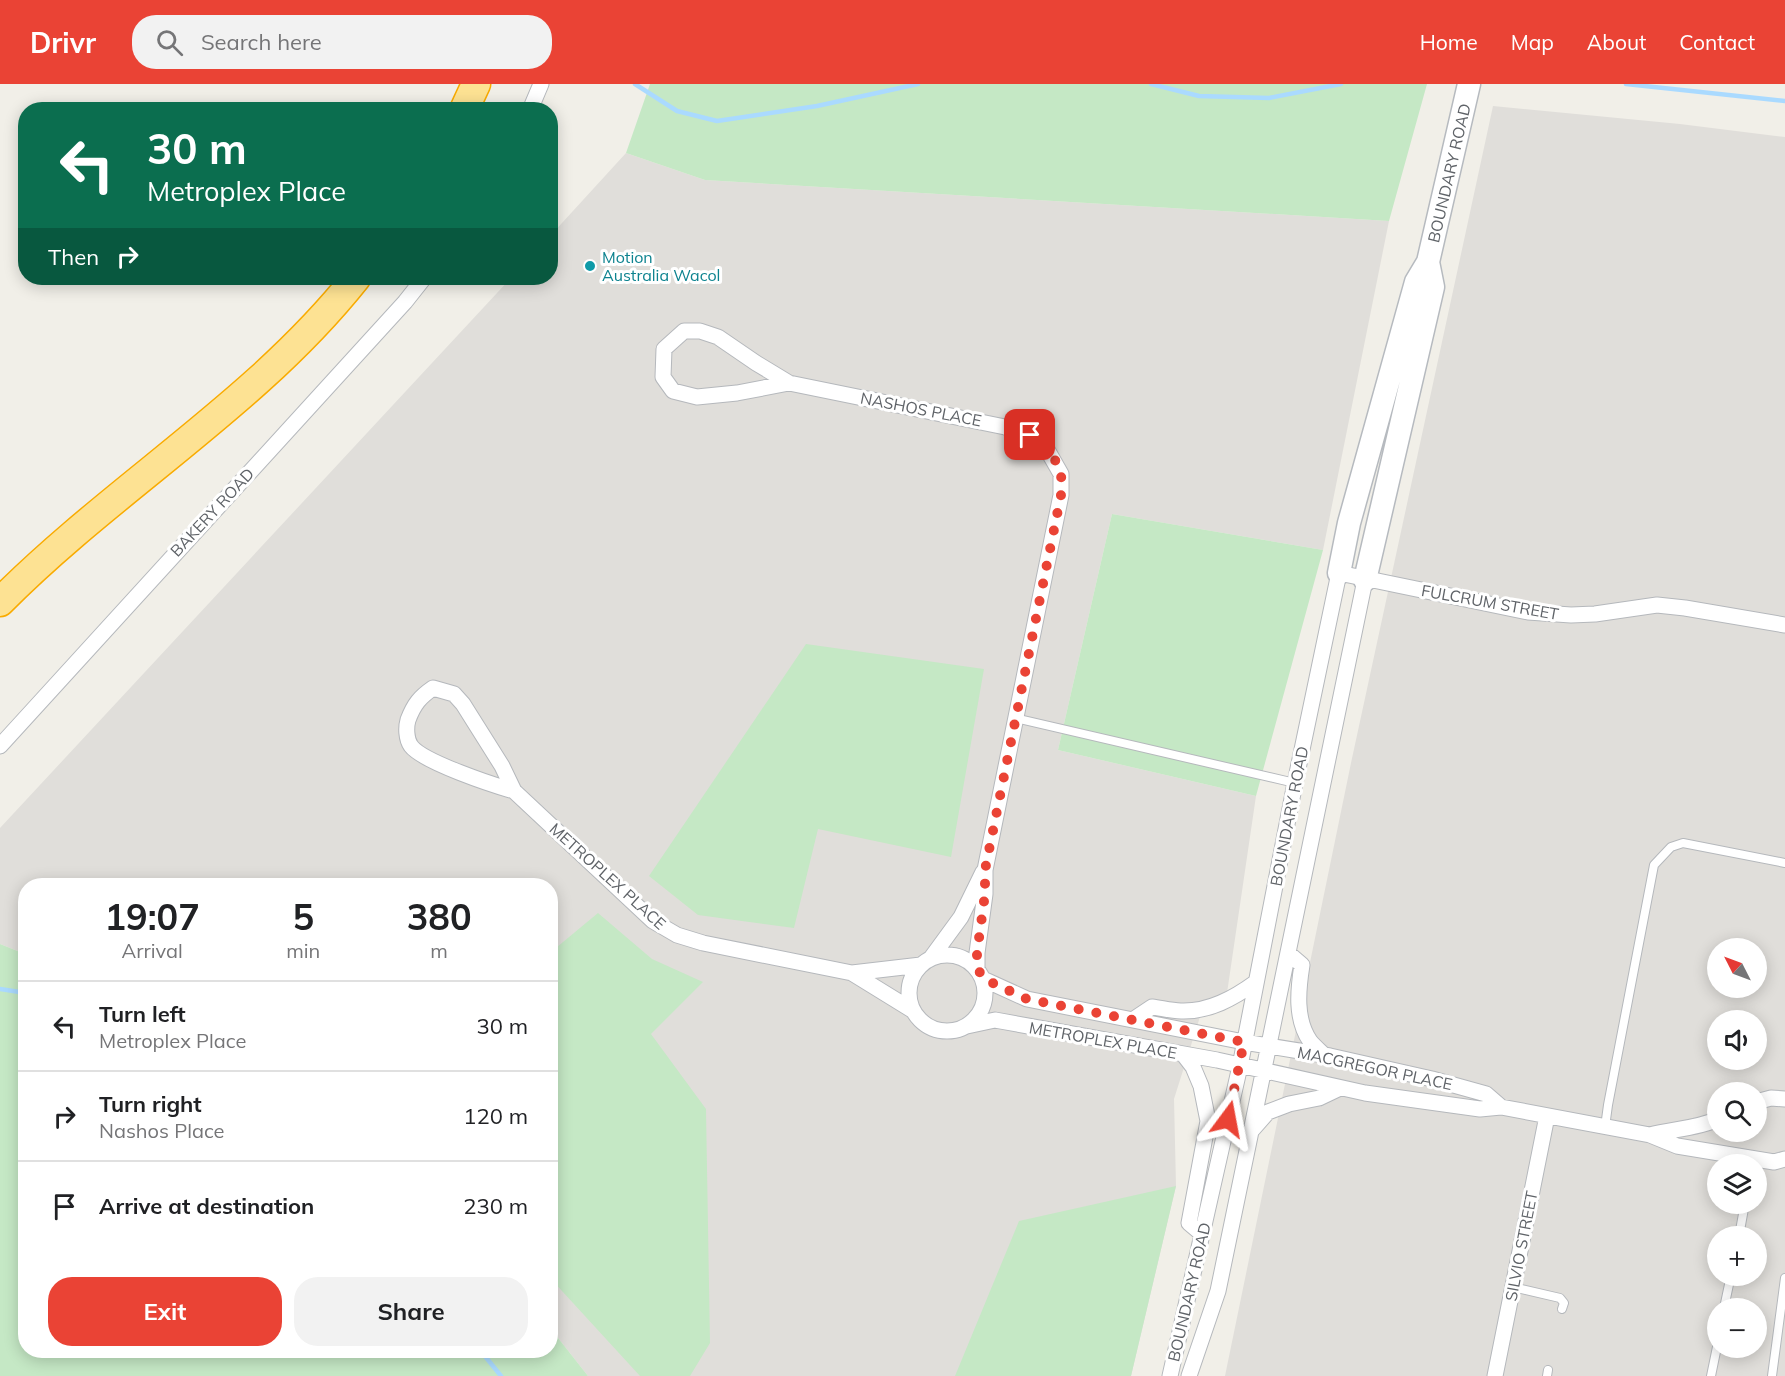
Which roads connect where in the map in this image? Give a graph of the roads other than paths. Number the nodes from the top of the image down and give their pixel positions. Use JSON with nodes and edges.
{"nodes":[{"id":1,"x":476,"y":84,"type":"edge"},
{"id":2,"x":541,"y":84,"type":"edge"},
{"id":3,"x":1469,"y":84,"type":"edge"},
{"id":4,"x":468,"y":102,"type":"edge"},
{"id":5,"x":533,"y":102,"type":"edge"},
{"id":6,"x":1428,"y":262,"type":"junction"},
{"id":7,"x":350,"y":285,"type":"edge"},
{"id":8,"x":418,"y":285,"type":"edge"},
{"id":9,"x":789,"y":383,"type":"junction"},
{"id":10,"x":1339,"y":573,"type":"junction"},
{"id":11,"x":1365,"y":580,"type":"junction"},
{"id":12,"x":0,"y":602,"type":"edge"},
{"id":13,"x":1785,"y":625,"type":"edge"},
{"id":14,"x":1016,"y":718,"type":"junction"},
{"id":15,"x":0,"y":746,"type":"edge"},
{"id":16,"x":1295,"y":783,"type":"junction"},
{"id":17,"x":514,"y":791,"type":"junction"},
{"id":18,"x":1785,"y":863,"type":"edge"},
{"id":19,"x":985,"y":870,"type":"junction"},
{"id":20,"x":1288,"y":953,"type":"junction"},
{"id":21,"x":926,"y":961,"type":"junction"},
{"id":22,"x":852,"y":973,"type":"junction"},
{"id":23,"x":980,"y":974,"type":"junction"},
{"id":24,"x":1256,"y":982,"type":"junction"},
{"id":25,"x":912,"y":1010,"type":"junction"},
{"id":26,"x":1134,"y":1019,"type":"junction"},
{"id":27,"x":967,"y":1026,"type":"junction"},
{"id":28,"x":1244,"y":1042,"type":"junction"},
{"id":29,"x":1270,"y":1046,"type":"junction"},
{"id":30,"x":1183,"y":1054,"type":"junction"},
{"id":31,"x":1324,"y":1055,"type":"junction"},
{"id":32,"x":1240,"y":1066,"type":"junction"},
{"id":33,"x":1264,"y":1071,"type":"junction"},
{"id":34,"x":1340,"y":1088,"type":"junction"},
{"id":35,"x":1783,"y":1095,"type":"edge"},
{"id":36,"x":1767,"y":1099,"type":"edge"},
{"id":37,"x":1501,"y":1107,"type":"junction"},
{"id":38,"x":1547,"y":1116,"type":"junction"},
{"id":39,"x":1707,"y":1124,"type":"edge"},
{"id":40,"x":1605,"y":1127,"type":"junction"},
{"id":41,"x":1252,"y":1131,"type":"junction"},
{"id":42,"x":1650,"y":1135,"type":"junction"},
{"id":43,"x":1716,"y":1154,"type":"edge"},
{"id":44,"x":1785,"y":1159,"type":"edge"},
{"id":45,"x":1767,"y":1162,"type":"edge"},
{"id":46,"x":1202,"y":1234,"type":"junction"},
{"id":47,"x":1785,"y":1278,"type":"edge"},
{"id":48,"x":1513,"y":1287,"type":"junction"},
{"id":49,"x":1562,"y":1309,"type":"dead end"},
{"id":50,"x":1715,"y":1358,"type":"edge"},
{"id":51,"x":1170,"y":1376,"type":"edge"},
{"id":52,"x":1189,"y":1376,"type":"edge"},
{"id":53,"x":1495,"y":1376,"type":"edge"},
{"id":54,"x":1711,"y":1376,"type":"edge"},
{"id":55,"x":1772,"y":1376,"type":"edge"}],
"edges":[{"from":1,"to":4,"type":"highway"},
{"from":2,"to":5,"type":"street"},
{"from":3,"to":6,"type":"street","name":"BOUNDARY ROAD"},
{"from":6,"to":10,"type":"street","name":"BOUNDARY ROAD"},
{"from":6,"to":11,"type":"street","name":"BOUNDARY ROAD"},
{"from":7,"to":12,"type":"highway"},
{"from":8,"to":15,"type":"street","name":"BAKERY ROAD"},
{"from":9,"to":9,"type":"street","name":"NASHOS PLACE"},
{"from":9,"to":14,"type":"street","name":"NASHOS PLACE"},
{"from":10,"to":11,"type":"street","name":"FULCRUM STREET"},
{"from":10,"to":16,"type":"street","name":"BOUNDARY ROAD"},
{"from":11,"to":13,"type":"street","name":"FULCRUM STREET"},
{"from":11,"to":20,"type":"street","name":"BOUNDARY ROAD"},
{"from":14,"to":16,"type":"lane"},
{"from":14,"to":19,"type":"street","name":"NASHOS PLACE"},
{"from":16,"to":24,"type":"street","name":"BOUNDARY ROAD"},
{"from":17,"to":17,"type":"street","name":"METROPLEX PLACE"},
{"from":17,"to":22,"type":"street","name":"METROPLEX PLACE"},
{"from":18,"to":40,"type":"lane"},
{"from":19,"to":21,"type":"street","name":"NASHOS PLACE"},
{"from":19,"to":23,"type":"street","name":"NASHOS PLACE"},
{"from":20,"to":29,"type":"street","name":"BOUNDARY ROAD"},
{"from":20,"to":31,"type":"street"},
{"from":21,"to":22,"type":"street","name":"METROPLEX PLACE"},
{"from":21,"to":23,"type":"street"},
{"from":21,"to":25,"type":"street"},
{"from":22,"to":25,"type":"street","name":"METROPLEX PLACE"},
{"from":23,"to":26,"type":"street","name":"METROPLEX PLACE"},
{"from":23,"to":27,"type":"street"},
{"from":24,"to":26,"type":"street"},
{"from":24,"to":28,"type":"street","name":"BOUNDARY ROAD"},
{"from":25,"to":27,"type":"street"},
{"from":26,"to":28,"type":"street","name":"METROPLEX PLACE"},
{"from":27,"to":30,"type":"street","name":"METROPLEX PLACE"},
{"from":28,"to":29,"type":"street","name":"MACGREGOR PLACE"},
{"from":28,"to":32,"type":"street","name":"BOUNDARY ROAD"},
{"from":29,"to":31,"type":"street","name":"MACGREGOR PLACE"},
{"from":29,"to":33,"type":"street","name":"BOUNDARY ROAD"},
{"from":30,"to":32,"type":"street","name":"METROPLEX PLACE"},
{"from":30,"to":46,"type":"street"},
{"from":31,"to":37,"type":"street","name":"MACGREGOR PLACE"},
{"from":32,"to":33,"type":"street","name":"MACGREGOR PLACE"},
{"from":32,"to":46,"type":"street","name":"BOUNDARY ROAD"},
{"from":33,"to":34,"type":"street","name":"MACGREGOR PLACE"},
{"from":33,"to":41,"type":"street","name":"BOUNDARY ROAD"},
{"from":34,"to":37,"type":"street","name":"MACGREGOR PLACE"},
{"from":34,"to":41,"type":"street"},
{"from":35,"to":36,"type":"street"},
{"from":37,"to":38,"type":"street","name":"MACGREGOR PLACE"},
{"from":38,"to":40,"type":"street","name":"MACGREGOR PLACE"},
{"from":38,"to":48,"type":"street","name":"SILVIO STREET"},
{"from":39,"to":42,"type":"street","name":"MACGREGOR PLACE"},
{"from":40,"to":42,"type":"street","name":"MACGREGOR PLACE"},
{"from":41,"to":52,"type":"street","name":"BOUNDARY ROAD"},
{"from":42,"to":43,"type":"street","name":"MACGREGOR PLACE"},
{"from":44,"to":45,"type":"street","name":"MACGREGOR PLACE"},
{"from":46,"to":51,"type":"street","name":"BOUNDARY ROAD"},
{"from":47,"to":55,"type":"lane"},
{"from":48,"to":49,"type":"lane"},
{"from":48,"to":53,"type":"street","name":"SILVIO STREET"},
{"from":50,"to":54,"type":"lane"}]}
